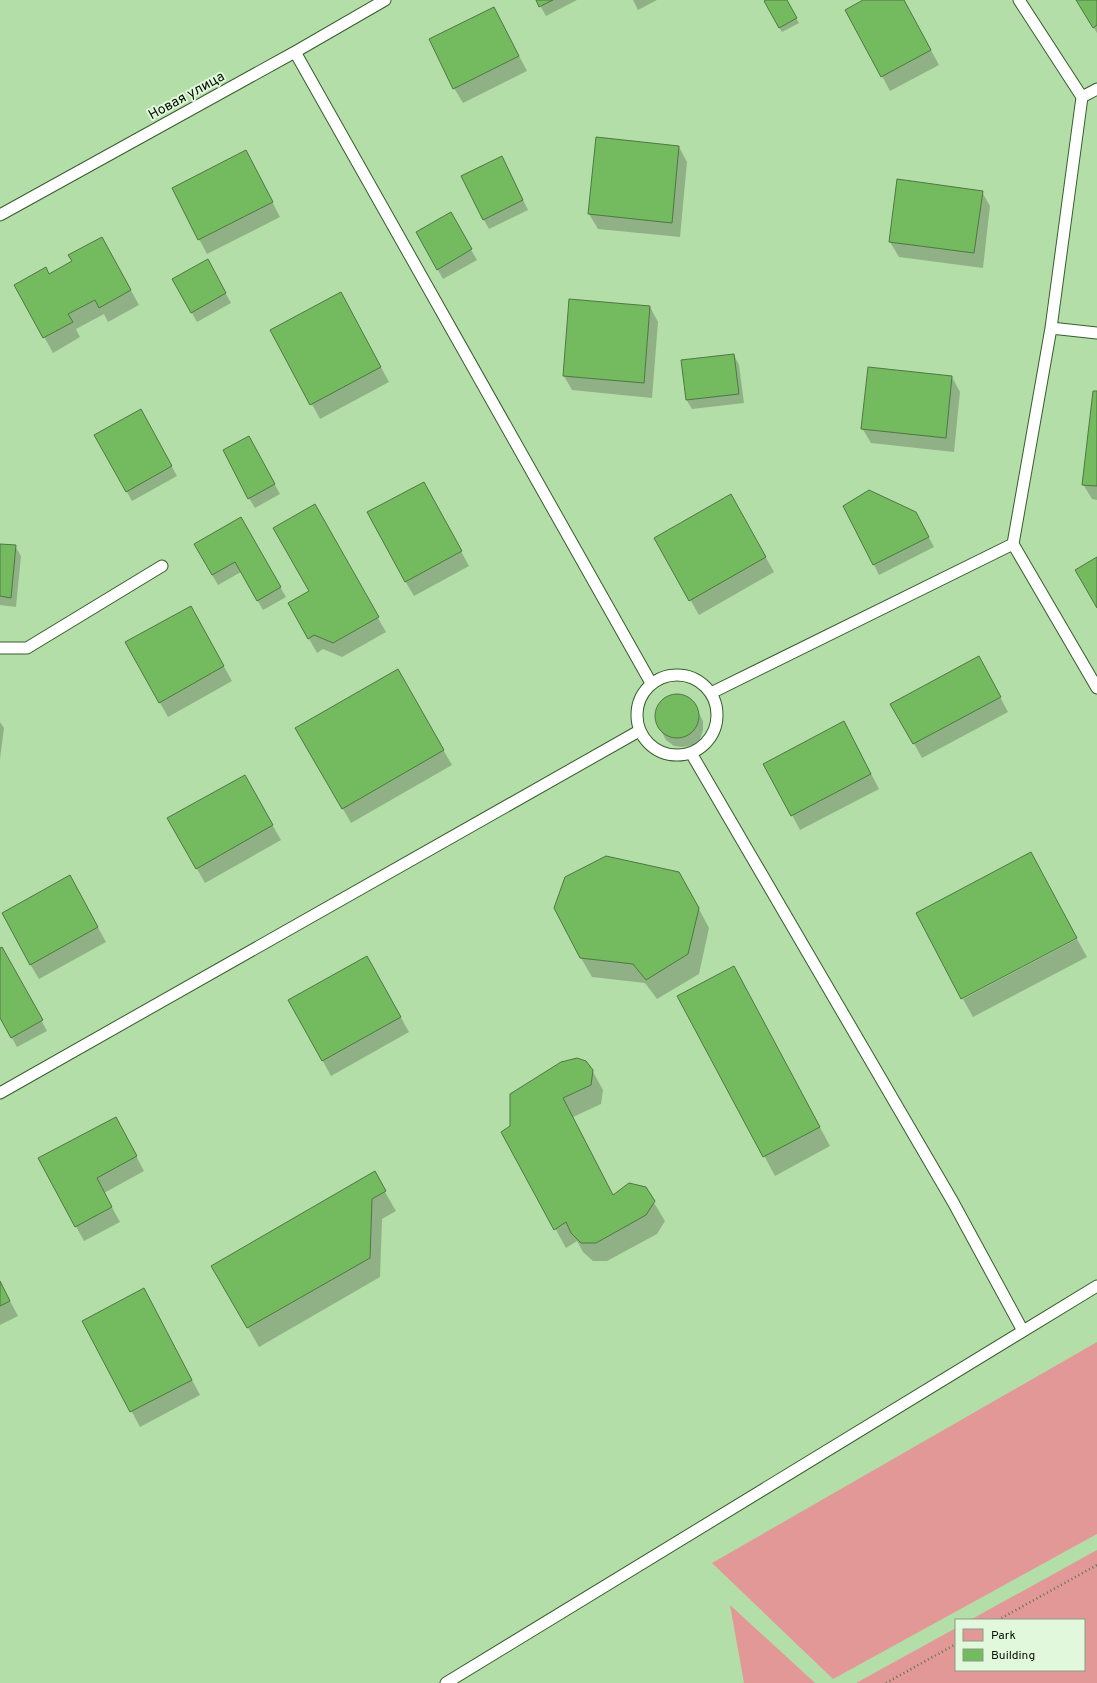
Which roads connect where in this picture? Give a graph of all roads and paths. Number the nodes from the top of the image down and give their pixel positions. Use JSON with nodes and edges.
{"nodes":[{"id":1,"x":385,"y":0,"type":"edge"},
{"id":2,"x":1019,"y":0,"type":"edge"},
{"id":3,"x":295,"y":52,"type":"junction"},
{"id":4,"x":1097,"y":89,"type":"edge"},
{"id":5,"x":1082,"y":97,"type":"junction"},
{"id":6,"x":0,"y":215,"type":"edge"},
{"id":7,"x":1051,"y":328,"type":"junction"},
{"id":8,"x":1097,"y":333,"type":"edge"},
{"id":9,"x":1013,"y":544,"type":"junction"},
{"id":10,"x":162,"y":566,"type":"dead end"},
{"id":11,"x":0,"y":648,"type":"edge"},
{"id":12,"x":651,"y":684,"type":"junction"},
{"id":13,"x":1097,"y":688,"type":"edge"},
{"id":14,"x":712,"y":693,"type":"junction"},
{"id":15,"x":639,"y":731,"type":"junction"},
{"id":16,"x":692,"y":753,"type":"junction"},
{"id":17,"x":0,"y":1093,"type":"edge"},
{"id":18,"x":1097,"y":1286,"type":"edge"},
{"id":19,"x":1023,"y":1330,"type":"junction"},
{"id":20,"x":1097,"y":1565,"type":"edge"},
{"id":21,"x":1000,"y":1619,"type":"edge"},
{"id":22,"x":955,"y":1645,"type":"edge"},
{"id":23,"x":446,"y":1683,"type":"edge"},
{"id":24,"x":886,"y":1683,"type":"edge"}],
"edges":[{"from":1,"to":3,"type":"lane","name":"Новая улица"},
{"from":2,"to":5,"type":"lane"},
{"from":3,"to":6,"type":"lane","name":"Новая улица"},
{"from":3,"to":12,"type":"lane"},
{"from":4,"to":5,"type":"lane"},
{"from":5,"to":7,"type":"lane"},
{"from":7,"to":8,"type":"lane"},
{"from":7,"to":9,"type":"lane"},
{"from":9,"to":13,"type":"lane"},
{"from":9,"to":14,"type":"lane"},
{"from":10,"to":11,"type":"lane"},
{"from":12,"to":14,"type":"lane"},
{"from":12,"to":15,"type":"lane"},
{"from":14,"to":16,"type":"lane"},
{"from":15,"to":16,"type":"lane"},
{"from":15,"to":17,"type":"lane"},
{"from":16,"to":19,"type":"lane"},
{"from":18,"to":19,"type":"lane"},
{"from":19,"to":23,"type":"lane"},
{"from":20,"to":21,"type":"path"},
{"from":22,"to":24,"type":"path"}]}
